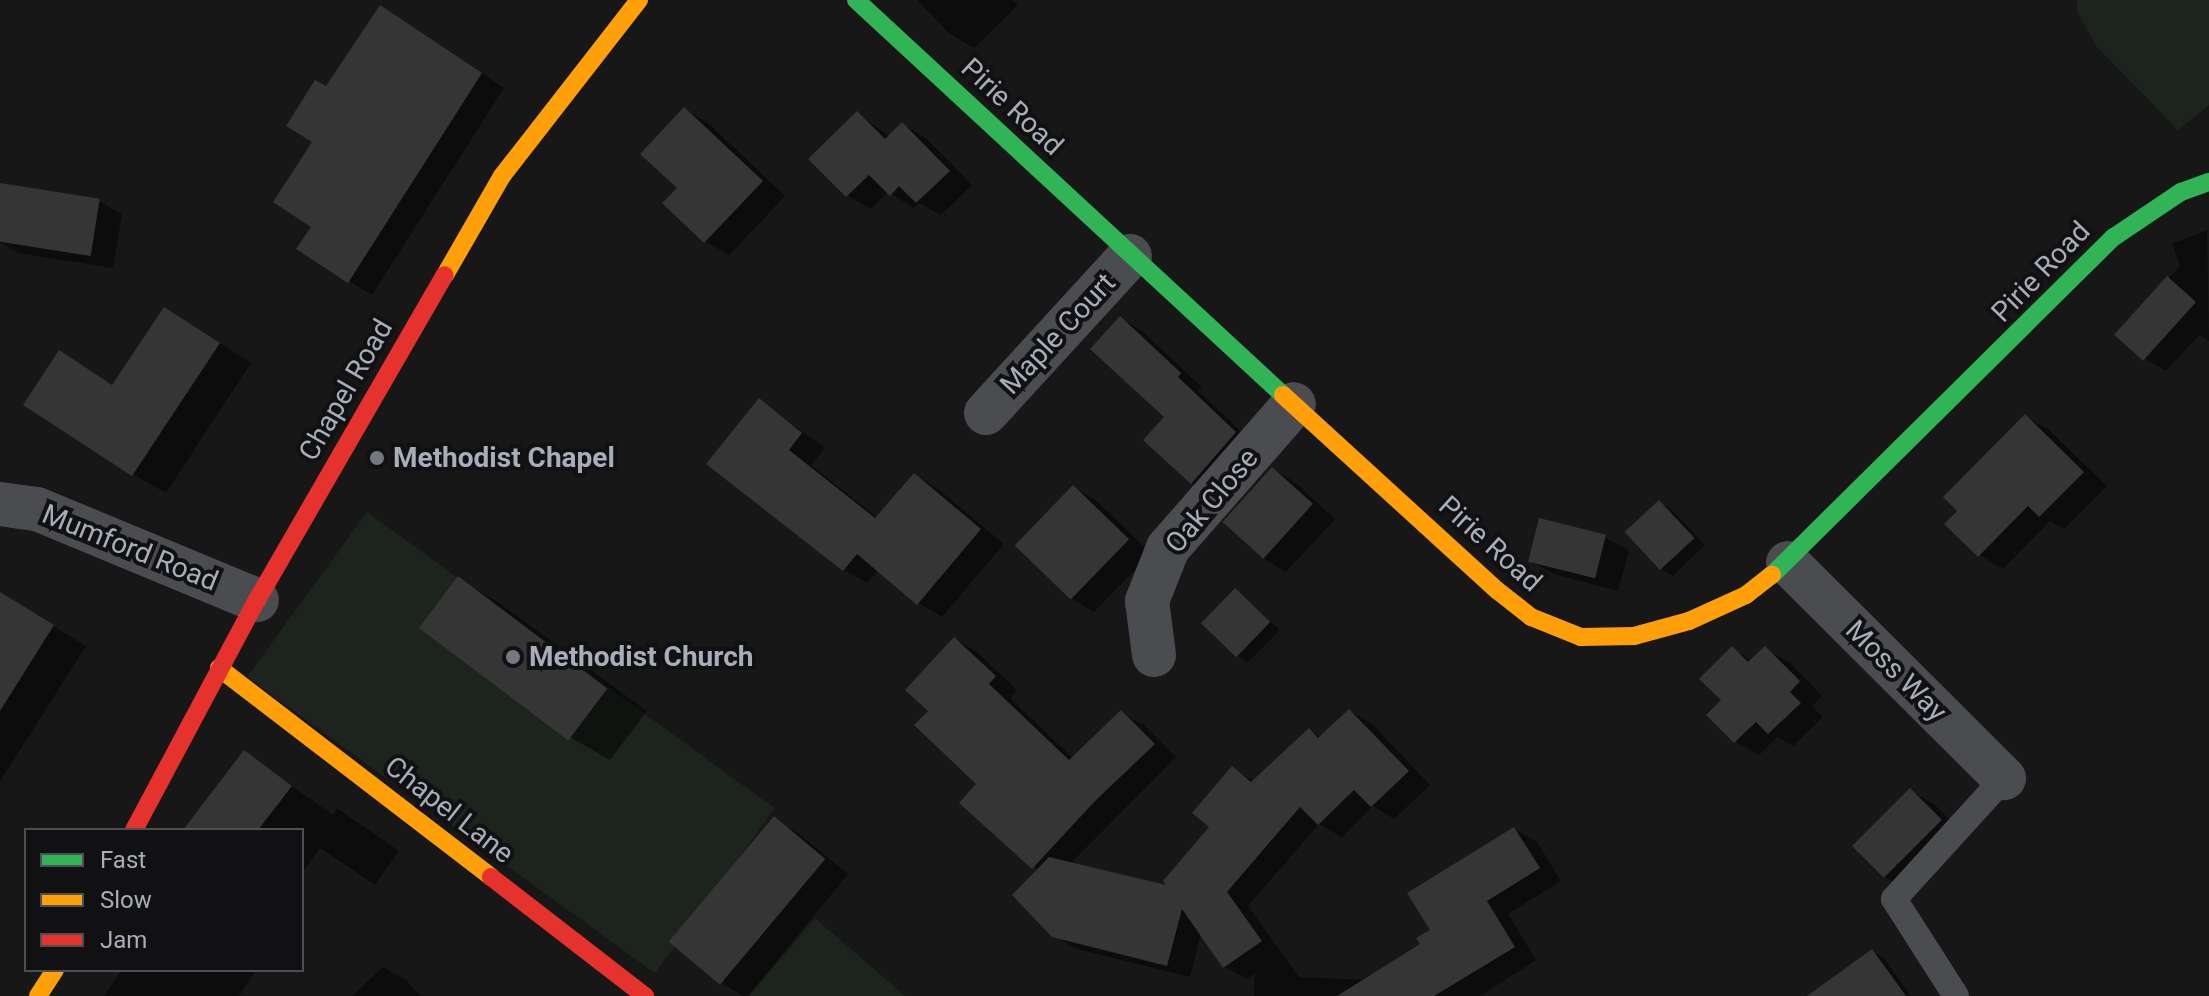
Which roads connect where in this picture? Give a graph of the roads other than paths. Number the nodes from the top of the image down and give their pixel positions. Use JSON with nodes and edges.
{"nodes":[{"id":1,"x":639,"y":0,"type":"edge"},
{"id":2,"x":856,"y":0,"type":"edge"},
{"id":3,"x":2209,"y":182,"type":"edge"},
{"id":4,"x":1130,"y":256,"type":"junction"},
{"id":5,"x":1294,"y":404,"type":"junction"},
{"id":6,"x":986,"y":413,"type":"dead end"},
{"id":7,"x":0,"y":504,"type":"edge"},
{"id":8,"x":1788,"y":563,"type":"junction"},
{"id":9,"x":257,"y":600,"type":"junction"},
{"id":10,"x":1154,"y":655,"type":"dead end"},
{"id":11,"x":219,"y":668,"type":"junction"},
{"id":12,"x":2004,"y":778,"type":"joint"},
{"id":13,"x":135,"y":828,"type":"edge"},
{"id":14,"x":54,"y":972,"type":"edge"},
{"id":15,"x":38,"y":996,"type":"edge"},
{"id":16,"x":645,"y":996,"type":"edge"},
{"id":17,"x":1956,"y":996,"type":"edge"}],
"edges":[{"from":1,"to":9,"type":"street","name":"Chapel Road"},
{"from":2,"to":4,"type":"street","name":"Pirie Road"},
{"from":3,"to":8,"type":"street","name":"Pirie Road"},
{"from":4,"to":5,"type":"street","name":"Pirie Road"},
{"from":4,"to":6,"type":"street","name":"Maple Court"},
{"from":5,"to":8,"type":"street","name":"Pirie Road"},
{"from":5,"to":10,"type":"street","name":"Oak Close"},
{"from":7,"to":9,"type":"street","name":"Mumford Road"},
{"from":8,"to":12,"type":"street","name":"Moss Way"},
{"from":9,"to":11,"type":"street","name":"Chapel Road"},
{"from":11,"to":13,"type":"street","name":"Chapel Road"},
{"from":11,"to":16,"type":"street","name":"Chapel Lane"},
{"from":12,"to":17,"type":"lane"},
{"from":14,"to":15,"type":"street"}]}
